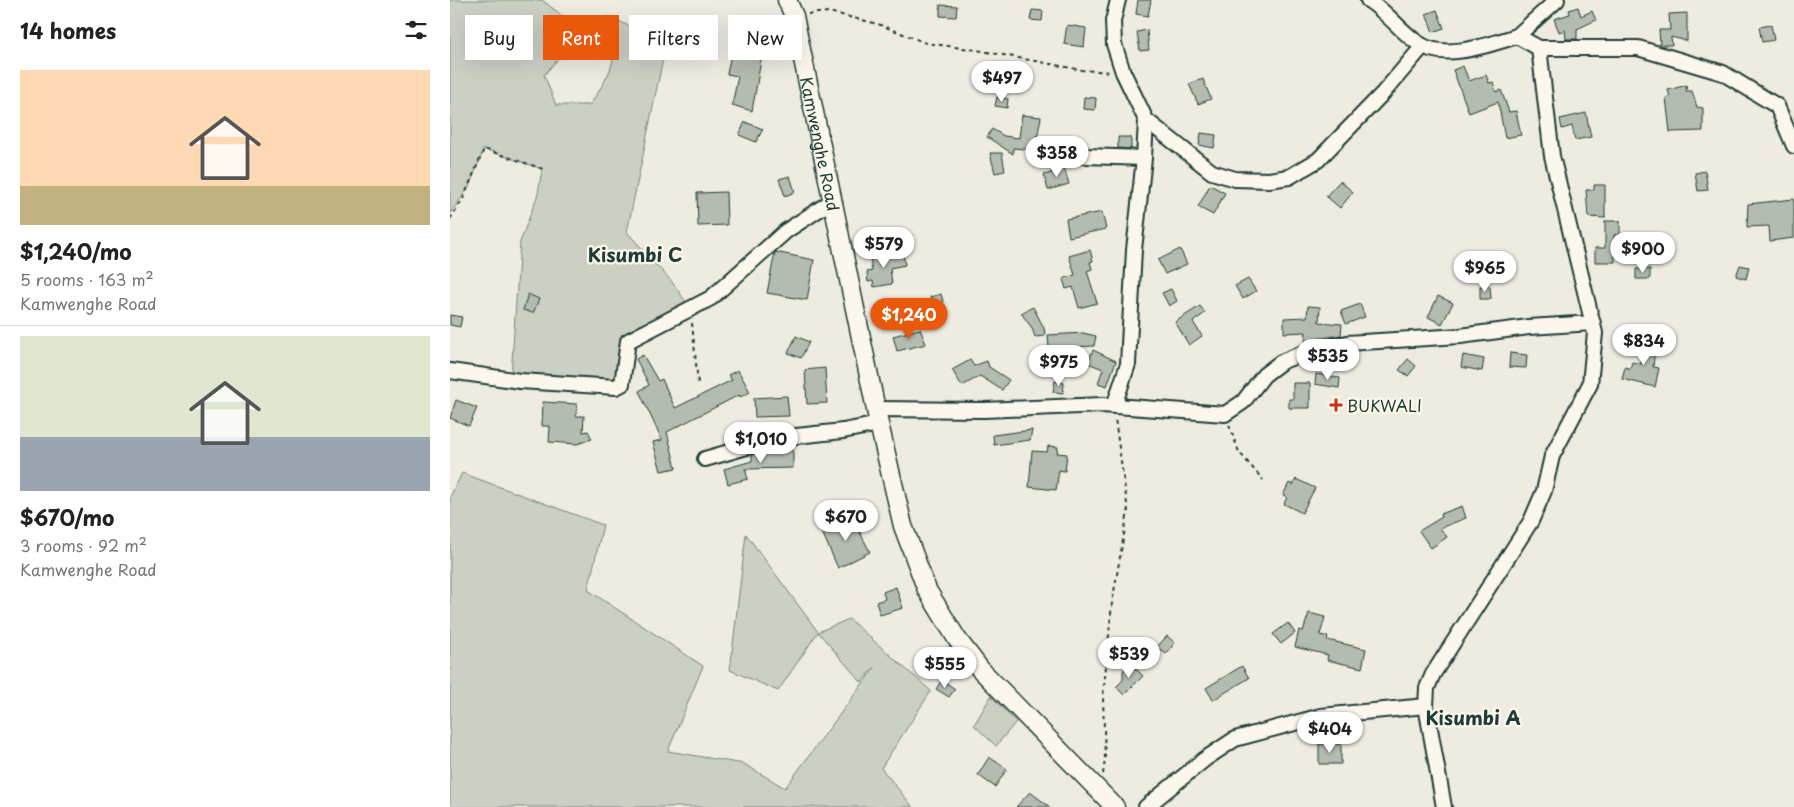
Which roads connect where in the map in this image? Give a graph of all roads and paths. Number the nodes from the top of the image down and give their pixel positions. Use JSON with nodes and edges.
{"nodes":[{"id":1,"x":1118,"y":0,"type":"edge"},
{"id":2,"x":1368,"y":0,"type":"edge"},
{"id":3,"x":1557,"y":0,"type":"edge"},
{"id":4,"x":790,"y":8,"type":"edge"},
{"id":5,"x":1517,"y":36,"type":"junction"},
{"id":6,"x":1423,"y":46,"type":"junction"},
{"id":7,"x":1539,"y":48,"type":"junction"},
{"id":8,"x":1123,"y":72,"type":"junction"},
{"id":9,"x":1146,"y":120,"type":"junction"},
{"id":10,"x":1794,"y":146,"type":"edge"},
{"id":11,"x":1057,"y":154,"type":"dead end"},
{"id":12,"x":1144,"y":158,"type":"junction"},
{"id":13,"x":543,"y":169,"type":"dead end"},
{"id":14,"x":832,"y":201,"type":"junction"},
{"id":15,"x":450,"y":219,"type":"edge"},
{"id":16,"x":691,"y":308,"type":"junction"},
{"id":17,"x":1593,"y":323,"type":"junction"},
{"id":18,"x":450,"y":372,"type":"edge"},
{"id":19,"x":698,"y":383,"type":"dead end"},
{"id":20,"x":1114,"y":406,"type":"junction"},
{"id":21,"x":1225,"y":414,"type":"junction"},
{"id":22,"x":877,"y":416,"type":"junction"},
{"id":23,"x":705,"y":459,"type":"dead end"},
{"id":24,"x":1264,"y":480,"type":"dead end"},
{"id":25,"x":1426,"y":706,"type":"junction"},
{"id":26,"x":1098,"y":788,"type":"junction"},
{"id":27,"x":1115,"y":807,"type":"edge"},
{"id":28,"x":1146,"y":807,"type":"edge"},
{"id":29,"x":1444,"y":807,"type":"edge"}],
"edges":[{"from":1,"to":8,"type":"street"},
{"from":2,"to":6,"type":"street"},
{"from":3,"to":5,"type":"street"},
{"from":4,"to":8,"type":"path"},
{"from":4,"to":14,"type":"main road","name":"Kamwenghe Road"},
{"from":5,"to":6,"type":"street"},
{"from":5,"to":7,"type":"street"},
{"from":6,"to":9,"type":"street"},
{"from":7,"to":10,"type":"street"},
{"from":7,"to":17,"type":"street"},
{"from":8,"to":9,"type":"street"},
{"from":9,"to":12,"type":"street"},
{"from":11,"to":12,"type":"street"},
{"from":12,"to":20,"type":"street"},
{"from":13,"to":15,"type":"path"},
{"from":14,"to":16,"type":"street"},
{"from":14,"to":22,"type":"main road","name":"Kamwenghe Road"},
{"from":16,"to":18,"type":"street"},
{"from":16,"to":19,"type":"path"},
{"from":17,"to":21,"type":"street"},
{"from":17,"to":25,"type":"street"},
{"from":20,"to":21,"type":"street"},
{"from":20,"to":22,"type":"street"},
{"from":20,"to":26,"type":"path"},
{"from":21,"to":24,"type":"path"},
{"from":22,"to":23,"type":"street"},
{"from":22,"to":26,"type":"main road","name":"Kamwenghe Road"},
{"from":25,"to":28,"type":"street"},
{"from":25,"to":29,"type":"street"},
{"from":26,"to":27,"type":"main road","name":"Kamwenghe Road"}]}
